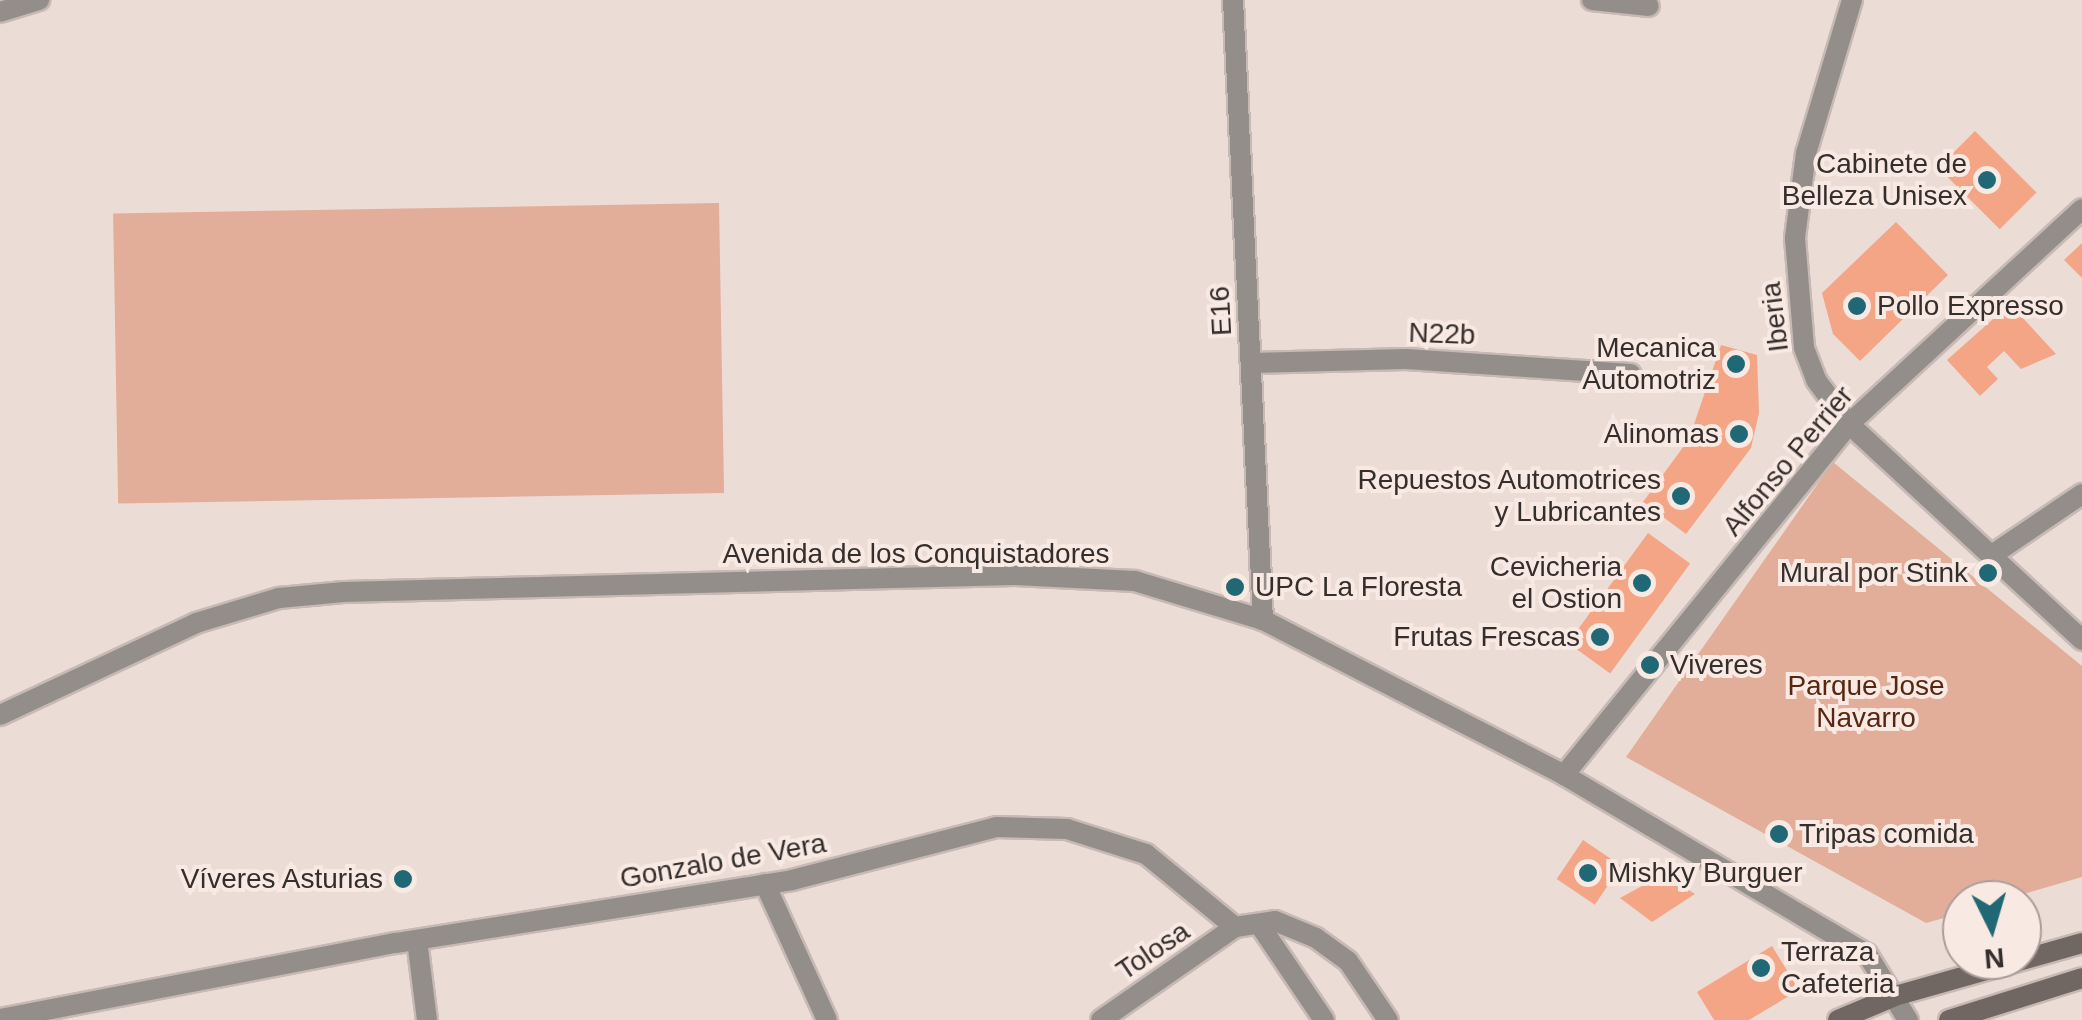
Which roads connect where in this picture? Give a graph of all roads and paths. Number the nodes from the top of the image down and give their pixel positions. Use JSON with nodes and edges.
{"nodes":[{"id":1,"x":39,"y":0,"type":"edge"},
{"id":2,"x":1233,"y":0,"type":"edge"},
{"id":3,"x":1592,"y":0,"type":"edge"},
{"id":4,"x":1852,"y":0,"type":"edge"},
{"id":5,"x":1649,"y":6,"type":"dead end"},
{"id":6,"x":0,"y":12,"type":"edge"},
{"id":7,"x":2082,"y":210,"type":"edge"},
{"id":8,"x":1252,"y":363,"type":"junction"},
{"id":9,"x":1630,"y":374,"type":"dead end"},
{"id":10,"x":1850,"y":424,"type":"junction"},
{"id":11,"x":2082,"y":494,"type":"edge"},
{"id":12,"x":1992,"y":556,"type":"junction"},
{"id":13,"x":1263,"y":620,"type":"junction"},
{"id":14,"x":2082,"y":640,"type":"edge"},
{"id":15,"x":0,"y":714,"type":"edge"},
{"id":16,"x":1564,"y":775,"type":"junction"},
{"id":17,"x":765,"y":884,"type":"junction"},
{"id":18,"x":1258,"y":924,"type":"junction"},
{"id":19,"x":1235,"y":927,"type":"junction"},
{"id":20,"x":417,"y":940,"type":"junction"},
{"id":21,"x":2082,"y":943,"type":"edge"},
{"id":22,"x":2081,"y":977,"type":"edge"},
{"id":23,"x":1896,"y":996,"type":"junction"},
{"id":24,"x":0,"y":1019,"type":"edge"},
{"id":25,"x":426,"y":1020,"type":"edge"},
{"id":26,"x":827,"y":1020,"type":"edge"},
{"id":27,"x":1101,"y":1020,"type":"edge"},
{"id":28,"x":1324,"y":1020,"type":"edge"},
{"id":29,"x":1388,"y":1020,"type":"edge"},
{"id":30,"x":1838,"y":1020,"type":"edge"},
{"id":31,"x":1908,"y":1020,"type":"edge"},
{"id":32,"x":1948,"y":1020,"type":"edge"}],
"edges":[{"from":1,"to":6,"type":"street"},
{"from":2,"to":8,"type":"street","name":"E16"},
{"from":3,"to":5,"type":"street"},
{"from":4,"to":10,"type":"street","name":"Iberia"},
{"from":7,"to":10,"type":"street","name":"Alfonso Perrier"},
{"from":8,"to":9,"type":"street","name":"N22b"},
{"from":8,"to":13,"type":"street","name":"E16"},
{"from":10,"to":12,"type":"street","name":"Iberia"},
{"from":10,"to":16,"type":"street","name":"Alfonso Perrier"},
{"from":11,"to":12,"type":"street"},
{"from":12,"to":14,"type":"street","name":"Iberia"},
{"from":13,"to":15,"type":"street","name":"Avenida de los Conquistadores"},
{"from":13,"to":16,"type":"street","name":"Avenida de los Conquistadores"},
{"from":16,"to":23,"type":"street","name":"Avenida de los Conquistadores"},
{"from":17,"to":19,"type":"street","name":"Gonzalo de Vera"},
{"from":17,"to":20,"type":"street","name":"Gonzalo de Vera"},
{"from":17,"to":26,"type":"street"},
{"from":18,"to":19,"type":"street"},
{"from":18,"to":28,"type":"street"},
{"from":18,"to":29,"type":"street"},
{"from":19,"to":27,"type":"street","name":"Tolosa"},
{"from":20,"to":24,"type":"street","name":"Gonzalo de Vera"},
{"from":20,"to":25,"type":"street"},
{"from":21,"to":23,"type":"main road"},
{"from":22,"to":32,"type":"main road"},
{"from":23,"to":30,"type":"main road"},
{"from":23,"to":31,"type":"street","name":"Avenida de los Conquistadores"}]}
